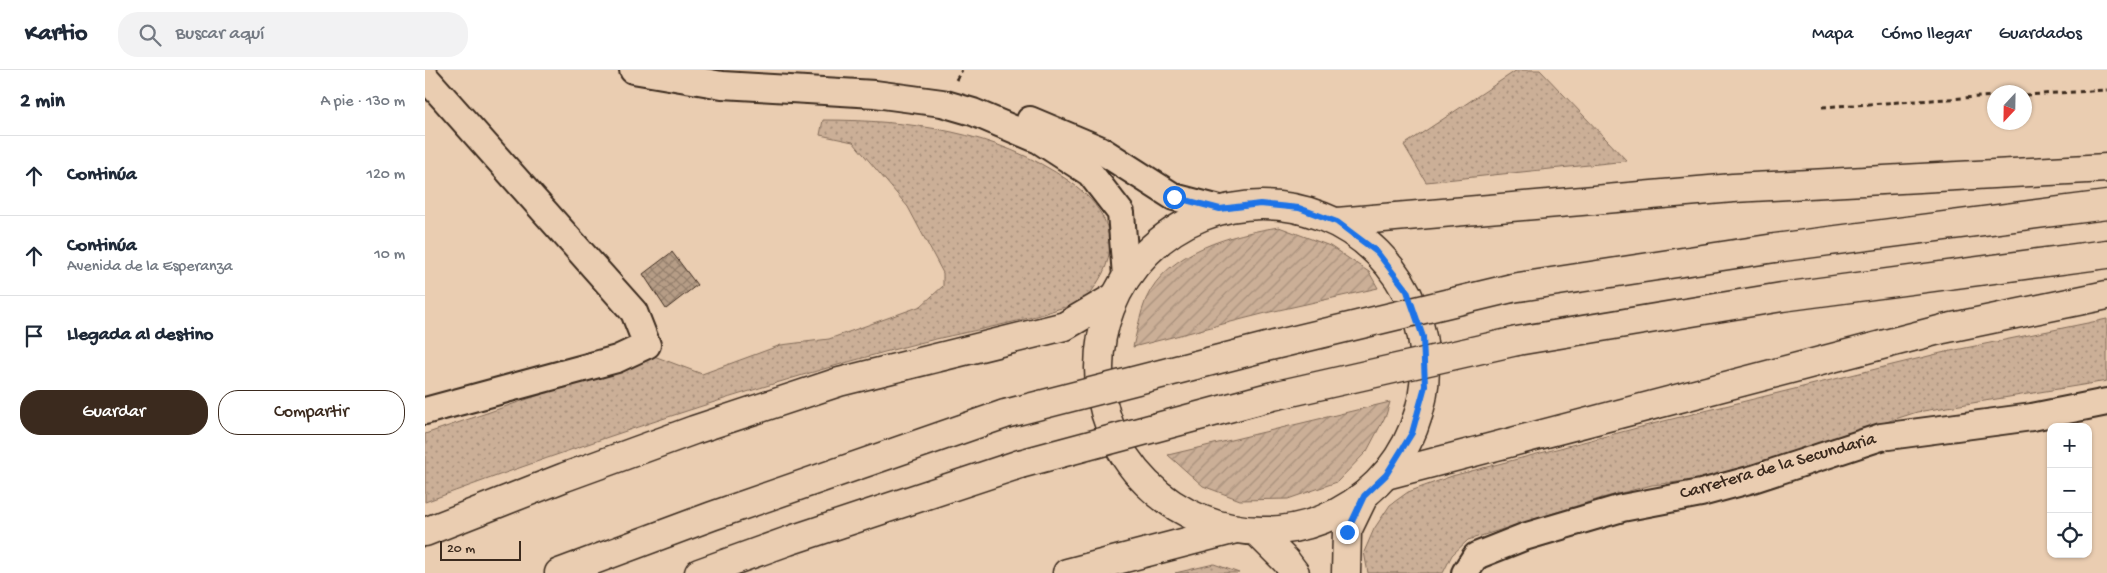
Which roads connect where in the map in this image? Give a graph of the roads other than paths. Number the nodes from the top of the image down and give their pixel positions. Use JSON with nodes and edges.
{"nodes":[{"id":1,"x":633,"y":70,"type":"edge"},
{"id":2,"x":425,"y":77,"type":"edge"},
{"id":3,"x":973,"y":112,"type":"junction"},
{"id":4,"x":2107,"y":168,"type":"edge"},
{"id":5,"x":2107,"y":204,"type":"edge"},
{"id":6,"x":1220,"y":209,"type":"junction"},
{"id":7,"x":1337,"y":222,"type":"junction"},
{"id":8,"x":2107,"y":254,"type":"edge"},
{"id":9,"x":1119,"y":287,"type":"junction"},
{"id":10,"x":2107,"y":295,"type":"edge"},
{"id":11,"x":2107,"y":402,"type":"edge"},
{"id":12,"x":425,"y":410,"type":"edge"},
{"id":13,"x":1386,"y":475,"type":"junction"},
{"id":14,"x":1364,"y":496,"type":"junction"},
{"id":15,"x":1246,"y":530,"type":"junction"},
{"id":16,"x":425,"y":532,"type":"edge"},
{"id":17,"x":559,"y":573,"type":"edge"},
{"id":18,"x":699,"y":573,"type":"edge"},
{"id":19,"x":1067,"y":573,"type":"edge"},
{"id":20,"x":1295,"y":573,"type":"edge"},
{"id":21,"x":1346,"y":573,"type":"edge"},
{"id":22,"x":1465,"y":573,"type":"edge"}],
"edges":[{"from":1,"to":3,"type":"street"},
{"from":2,"to":12,"type":"street"},
{"from":3,"to":6,"type":"street"},
{"from":3,"to":9,"type":"street"},
{"from":4,"to":7,"type":"main road"},
{"from":5,"to":17,"type":"main road","bridge":true},
{"from":6,"to":7,"type":"main road"},
{"from":6,"to":9,"type":"main road"},
{"from":7,"to":13,"type":"main road"},
{"from":8,"to":18,"type":"main road","bridge":true},
{"from":9,"to":15,"type":"main road"},
{"from":9,"to":16,"type":"main road"},
{"from":10,"to":13,"type":"main road"},
{"from":11,"to":22,"type":"street","name":"Carretera de la Secundaria"},
{"from":13,"to":14,"type":"main road"},
{"from":14,"to":15,"type":"main road"},
{"from":14,"to":21,"type":"main road"},
{"from":15,"to":19,"type":"main road"},
{"from":15,"to":20,"type":"main road"}]}
